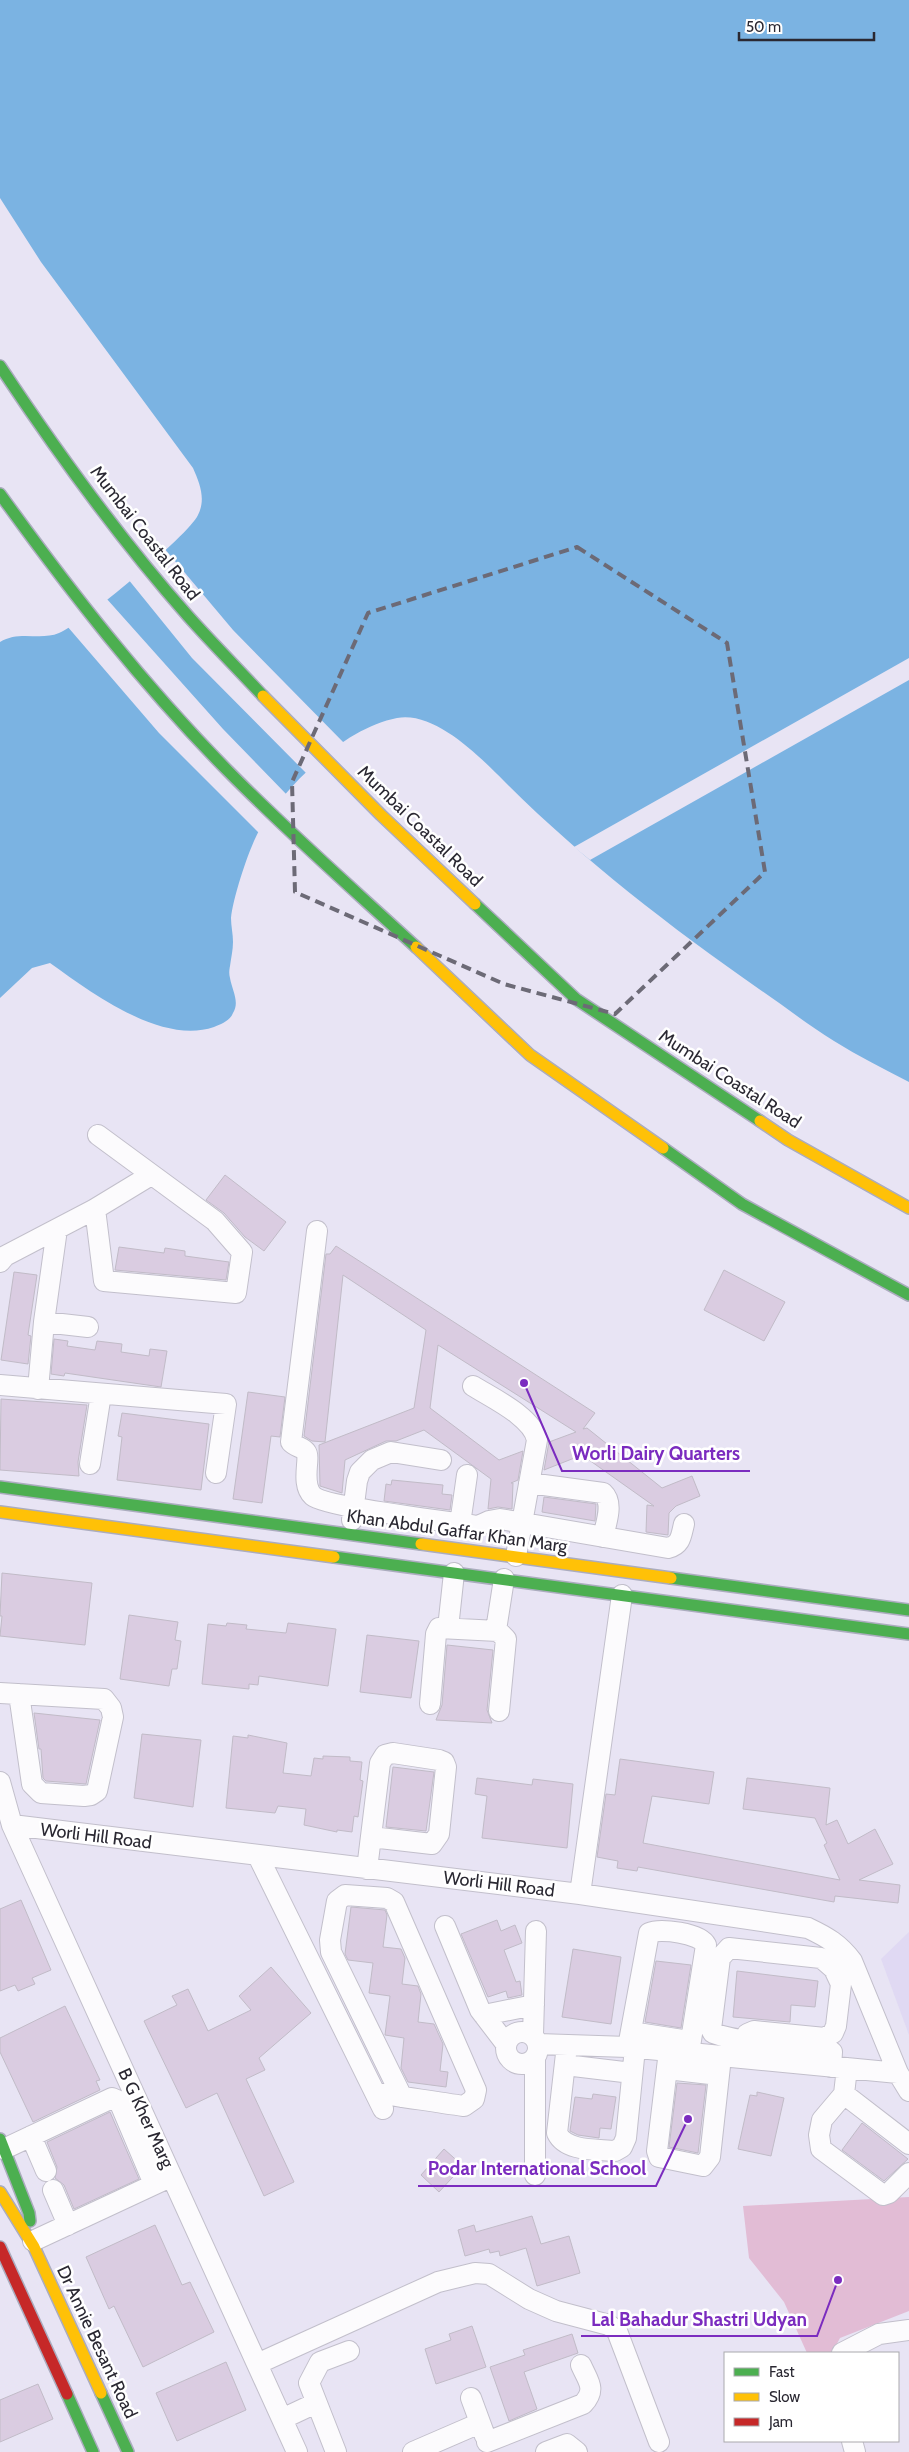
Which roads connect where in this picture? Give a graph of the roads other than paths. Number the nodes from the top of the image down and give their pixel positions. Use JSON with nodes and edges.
{"nodes":[{"id":1,"x":0,"y":366,"type":"edge"},
{"id":2,"x":0,"y":494,"type":"edge"},
{"id":3,"x":98,"y":1135,"type":"dead end"},
{"id":4,"x":151,"y":1175,"type":"junction"},
{"id":5,"x":909,"y":1208,"type":"edge"},
{"id":6,"x":95,"y":1209,"type":"junction"},
{"id":7,"x":57,"y":1229,"type":"junction"},
{"id":8,"x":317,"y":1231,"type":"dead end"},
{"id":9,"x":0,"y":1262,"type":"edge"},
{"id":10,"x":909,"y":1295,"type":"edge"},
{"id":11,"x":44,"y":1322,"type":"junction"},
{"id":12,"x":88,"y":1327,"type":"dead end"},
{"id":13,"x":0,"y":1385,"type":"edge"},
{"id":14,"x":473,"y":1386,"type":"dead end"},
{"id":15,"x":38,"y":1389,"type":"junction"},
{"id":16,"x":100,"y":1394,"type":"junction"},
{"id":17,"x":441,"y":1460,"type":"dead end"},
{"id":18,"x":90,"y":1464,"type":"dead end"},
{"id":19,"x":216,"y":1473,"type":"dead end"},
{"id":20,"x":467,"y":1475,"type":"dead end"},
{"id":21,"x":529,"y":1483,"type":"junction"},
{"id":22,"x":0,"y":1487,"type":"edge"},
{"id":23,"x":354,"y":1507,"type":"junction"},
{"id":24,"x":0,"y":1512,"type":"edge"},
{"id":25,"x":522,"y":1522,"type":"junction"},
{"id":26,"x":460,"y":1524,"type":"junction"},
{"id":27,"x":684,"y":1524,"type":"dead end"},
{"id":28,"x":350,"y":1534,"type":"junction"},
{"id":29,"x":603,"y":1537,"type":"junction"},
{"id":30,"x":516,"y":1556,"type":"junction"},
{"id":31,"x":454,"y":1573,"type":"junction"},
{"id":32,"x":504,"y":1579,"type":"junction"},
{"id":33,"x":622,"y":1595,"type":"junction"},
{"id":34,"x":909,"y":1610,"type":"edge"},
{"id":35,"x":448,"y":1628,"type":"junction"},
{"id":36,"x":496,"y":1630,"type":"junction"},
{"id":37,"x":909,"y":1634,"type":"edge"},
{"id":38,"x":10,"y":1693,"type":"edge"},
{"id":39,"x":430,"y":1704,"type":"dead end"},
{"id":40,"x":499,"y":1711,"type":"dead end"},
{"id":41,"x":1,"y":1784,"type":"edge"},
{"id":42,"x":41,"y":1793,"type":"junction"},
{"id":43,"x":12,"y":1825,"type":"junction"},
{"id":44,"x":371,"y":1837,"type":"junction"},
{"id":45,"x":258,"y":1856,"type":"junction"},
{"id":46,"x":367,"y":1869,"type":"junction"},
{"id":47,"x":394,"y":1872,"type":"junction"},
{"id":48,"x":580,"y":1894,"type":"junction"},
{"id":49,"x":390,"y":1900,"type":"junction"},
{"id":50,"x":444,"y":1926,"type":"dead end"},
{"id":51,"x":536,"y":1931,"type":"dead end"},
{"id":52,"x":534,"y":2005,"type":"junction"},
{"id":53,"x":484,"y":2015,"type":"junction"},
{"id":54,"x":631,"y":2043,"type":"junction"},
{"id":55,"x":506,"y":2044,"type":"junction"},
{"id":56,"x":567,"y":2045,"type":"junction"},
{"id":57,"x":536,"y":2046,"type":"junction"},
{"id":58,"x":690,"y":2047,"type":"junction"},
{"id":59,"x":729,"y":2053,"type":"junction"},
{"id":60,"x":668,"y":2060,"type":"junction"},
{"id":61,"x":565,"y":2065,"type":"junction"},
{"id":62,"x":839,"y":2068,"type":"junction"},
{"id":63,"x":632,"y":2073,"type":"junction"},
{"id":64,"x":898,"y":2073,"type":"junction"},
{"id":65,"x":909,"y":2091,"type":"edge"},
{"id":66,"x":844,"y":2094,"type":"junction"},
{"id":67,"x":402,"y":2097,"type":"junction"},
{"id":68,"x":31,"y":2136,"type":"junction"},
{"id":69,"x":2,"y":2144,"type":"edge"},
{"id":70,"x":909,"y":2144,"type":"edge"},
{"id":71,"x":46,"y":2171,"type":"dead end"},
{"id":72,"x":909,"y":2173,"type":"edge"},
{"id":73,"x":535,"y":2175,"type":"dead end"},
{"id":74,"x":172,"y":2176,"type":"junction"},
{"id":75,"x":154,"y":2184,"type":"junction"},
{"id":76,"x":53,"y":2190,"type":"dead end"},
{"id":77,"x":0,"y":2192,"type":"edge"},
{"id":78,"x":68,"y":2225,"type":"junction"},
{"id":79,"x":33,"y":2244,"type":"junction"},
{"id":80,"x":0,"y":2248,"type":"edge"},
{"id":81,"x":909,"y":2330,"type":"edge"},
{"id":82,"x":348,"y":2350,"type":"dead end"},
{"id":83,"x":844,"y":2352,"type":"edge"},
{"id":84,"x":257,"y":2364,"type":"junction"},
{"id":85,"x":581,"y":2365,"type":"dead end"},
{"id":86,"x":471,"y":2398,"type":"dead end"},
{"id":87,"x":316,"y":2403,"type":"junction"},
{"id":88,"x":282,"y":2419,"type":"junction"},
{"id":89,"x":480,"y":2423,"type":"junction"},
{"id":90,"x":659,"y":2442,"type":"dead end"},
{"id":91,"x":489,"y":2447,"type":"edge"},
{"id":92,"x":93,"y":2452,"type":"edge"},
{"id":93,"x":128,"y":2452,"type":"edge"},
{"id":94,"x":297,"y":2452,"type":"edge"},
{"id":95,"x":336,"y":2452,"type":"edge"},
{"id":96,"x":413,"y":2452,"type":"edge"},
{"id":97,"x":546,"y":2452,"type":"edge"},
{"id":98,"x":577,"y":2452,"type":"edge"}],
"edges":[{"from":1,"to":5,"type":"main road","name":"Mumbai Coastal Road"},
{"from":2,"to":10,"type":"main road"},
{"from":3,"to":4,"type":"street"},
{"from":4,"to":6,"type":"street"},
{"from":4,"to":6,"type":"street"},
{"from":6,"to":7,"type":"street"},
{"from":7,"to":9,"type":"street"},
{"from":7,"to":11,"type":"street"},
{"from":8,"to":23,"type":"street"},
{"from":11,"to":12,"type":"street"},
{"from":11,"to":15,"type":"street"},
{"from":13,"to":15,"type":"street"},
{"from":14,"to":21,"type":"street"},
{"from":15,"to":16,"type":"street"},
{"from":16,"to":18,"type":"street"},
{"from":16,"to":19,"type":"street"},
{"from":17,"to":23,"type":"street"},
{"from":20,"to":26,"type":"street"},
{"from":21,"to":25,"type":"street"},
{"from":21,"to":29,"type":"street"},
{"from":22,"to":28,"type":"main road","name":"Khan Abdul Gaffar Khan Marg"},
{"from":23,"to":26,"type":"street"},
{"from":23,"to":28,"type":"street"},
{"from":24,"to":31,"type":"main road"},
{"from":25,"to":26,"type":"street"},
{"from":25,"to":29,"type":"street"},
{"from":25,"to":30,"type":"street"},
{"from":27,"to":29,"type":"street"},
{"from":28,"to":30,"type":"main road","name":"Khan Abdul Gaffar Khan Marg"},
{"from":30,"to":34,"type":"main road","name":"Khan Abdul Gaffar Khan Marg"},
{"from":31,"to":32,"type":"main road"},
{"from":31,"to":35,"type":"street"},
{"from":32,"to":33,"type":"main road"},
{"from":32,"to":36,"type":"street"},
{"from":33,"to":37,"type":"main road"},
{"from":33,"to":48,"type":"street"},
{"from":35,"to":36,"type":"street"},
{"from":35,"to":39,"type":"street"},
{"from":36,"to":40,"type":"street"},
{"from":38,"to":42,"type":"street"},
{"from":38,"to":42,"type":"street"},
{"from":41,"to":42,"type":"street"},
{"from":41,"to":43,"type":"street","name":"B G Kher Marg"},
{"from":43,"to":45,"type":"street","name":"Worli Hill Road"},
{"from":43,"to":74,"type":"street","name":"B G Kher Marg"},
{"from":44,"to":44,"type":"street"},
{"from":44,"to":46,"type":"street"},
{"from":45,"to":46,"type":"street","name":"Worli Hill Road"},
{"from":45,"to":67,"type":"street"},
{"from":46,"to":47,"type":"street","name":"Worli Hill Road"},
{"from":47,"to":48,"type":"street","name":"Worli Hill Road"},
{"from":47,"to":49,"type":"street"},
{"from":48,"to":64,"type":"street","name":"Worli Hill Road"},
{"from":49,"to":67,"type":"street"},
{"from":49,"to":67,"type":"street"},
{"from":50,"to":53,"type":"street"},
{"from":51,"to":52,"type":"street"},
{"from":52,"to":53,"type":"street"},
{"from":52,"to":57,"type":"street"},
{"from":53,"to":55,"type":"street"},
{"from":54,"to":56,"type":"street"},
{"from":54,"to":58,"type":"street"},
{"from":54,"to":58,"type":"street"},
{"from":54,"to":60,"type":"street"},
{"from":54,"to":63,"type":"street"},
{"from":55,"to":57,"type":"street"},
{"from":55,"to":57,"type":"street"},
{"from":56,"to":57,"type":"street"},
{"from":56,"to":61,"type":"street"},
{"from":57,"to":73,"type":"street"},
{"from":58,"to":59,"type":"street"},
{"from":58,"to":60,"type":"street"},
{"from":59,"to":59,"type":"street"},
{"from":59,"to":60,"type":"street"},
{"from":59,"to":60,"type":"street"},
{"from":59,"to":62,"type":"street"},
{"from":61,"to":63,"type":"street"},
{"from":61,"to":63,"type":"street"},
{"from":62,"to":64,"type":"street"},
{"from":62,"to":66,"type":"street"},
{"from":64,"to":65,"type":"street","name":"Worli Hill Road"},
{"from":66,"to":70,"type":"street"},
{"from":66,"to":72,"type":"street"},
{"from":68,"to":69,"type":"street"},
{"from":68,"to":71,"type":"street"},
{"from":68,"to":75,"type":"street"},
{"from":69,"to":79,"type":"main road","name":"Dr Annie Besant Road"},
{"from":74,"to":75,"type":"street"},
{"from":74,"to":84,"type":"street","name":"B G Kher Marg"},
{"from":75,"to":78,"type":"street"},
{"from":76,"to":78,"type":"street"},
{"from":77,"to":79,"type":"main road","name":"Dr Annie Besant Road"},
{"from":78,"to":79,"type":"street"},
{"from":79,"to":93,"type":"main road","name":"Dr Annie Besant Road"},
{"from":80,"to":92,"type":"main road"},
{"from":81,"to":83,"type":"street"},
{"from":82,"to":87,"type":"street"},
{"from":84,"to":88,"type":"street","name":"B G Kher Marg"},
{"from":84,"to":90,"type":"street"},
{"from":85,"to":91,"type":"street"},
{"from":86,"to":89,"type":"street"},
{"from":87,"to":88,"type":"street"},
{"from":87,"to":95,"type":"street"},
{"from":88,"to":94,"type":"street","name":"B G Kher Marg"},
{"from":89,"to":91,"type":"street"},
{"from":89,"to":96,"type":"street"},
{"from":97,"to":98,"type":"street"}]}
